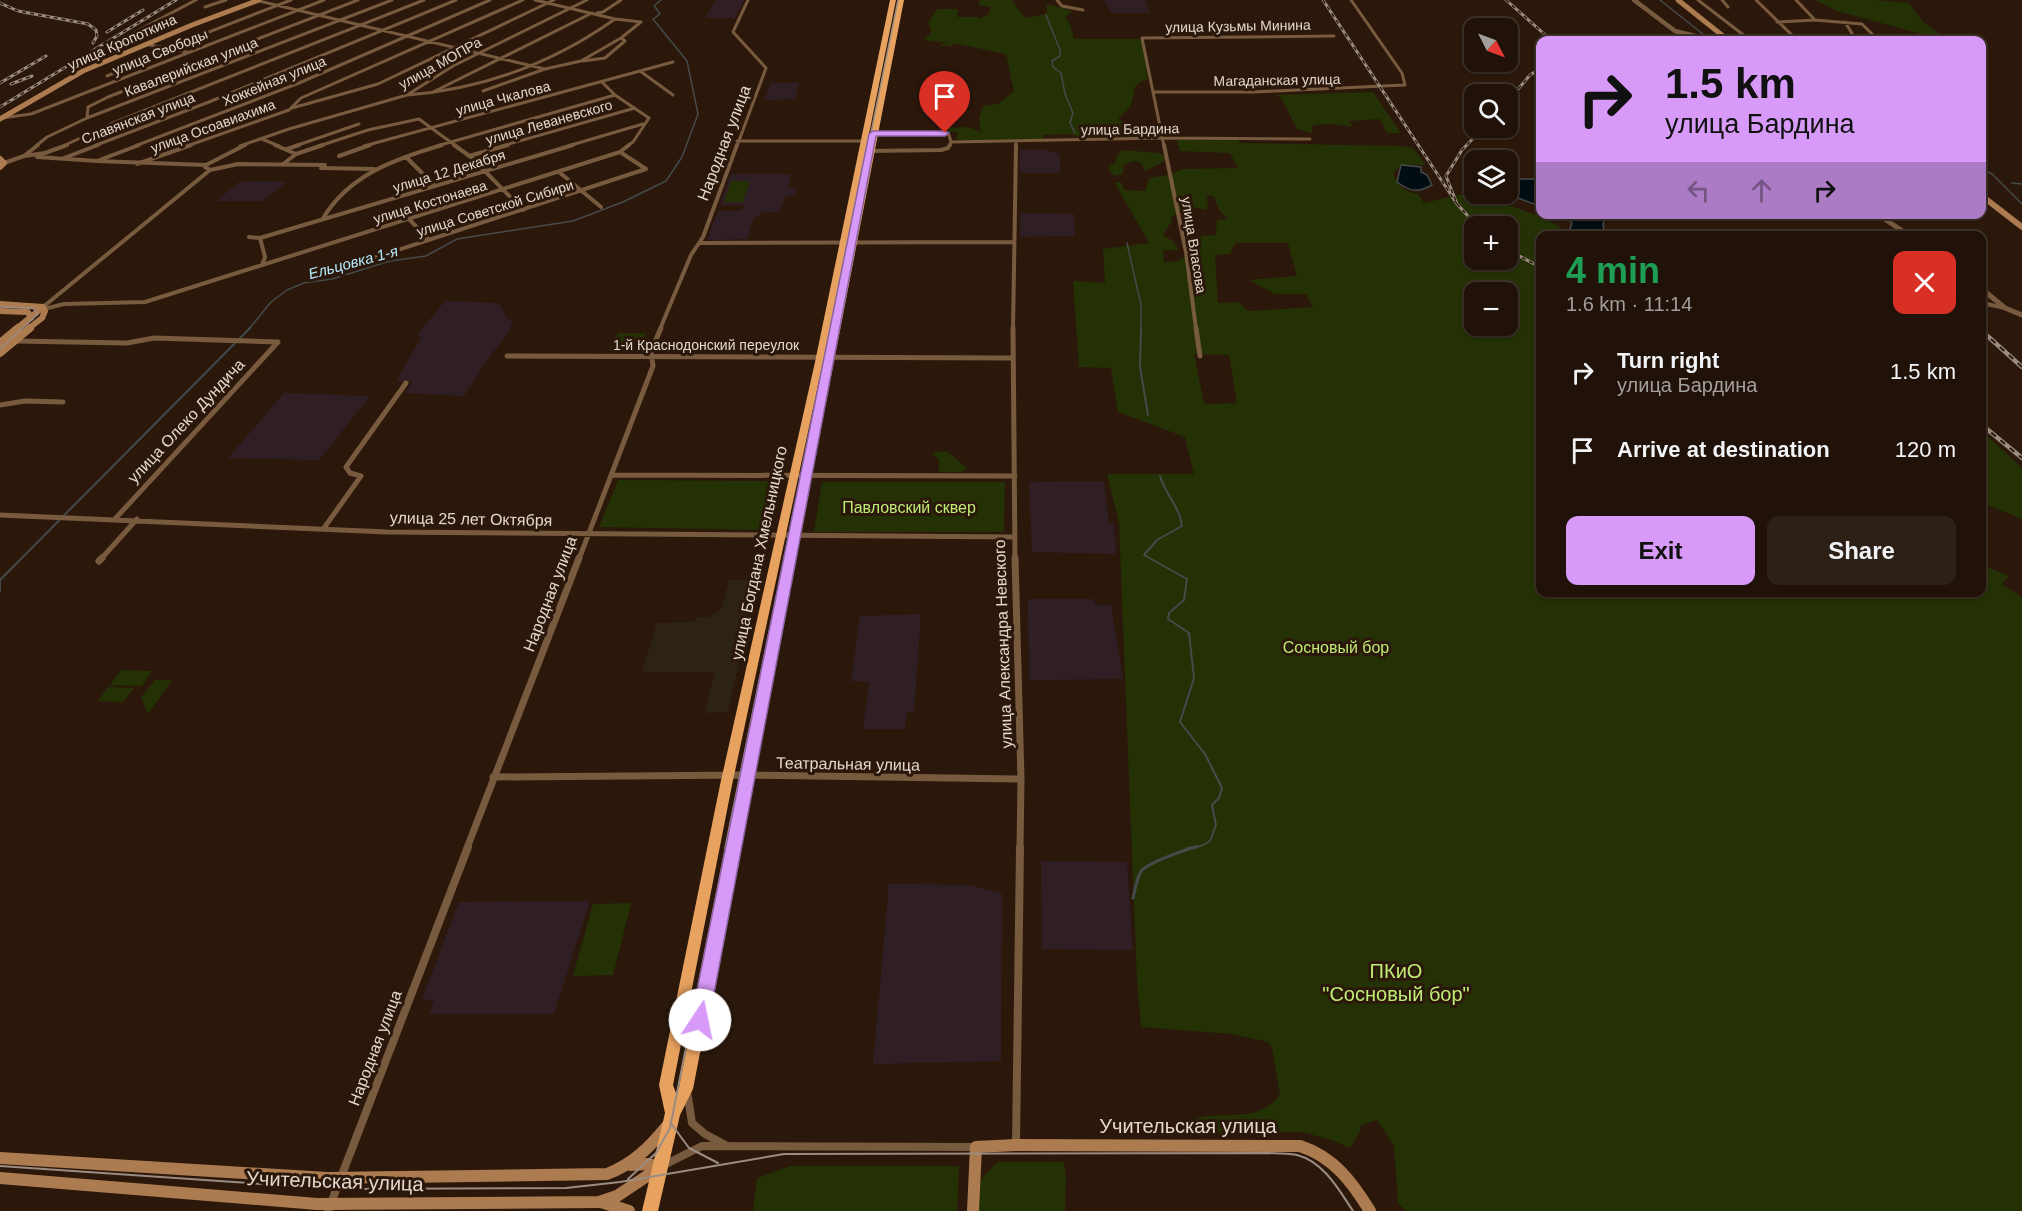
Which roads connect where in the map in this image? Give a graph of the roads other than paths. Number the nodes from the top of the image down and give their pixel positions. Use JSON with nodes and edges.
{"nodes":[{"id":1,"x":196,"y":0,"type":"edge"},
{"id":2,"x":226,"y":0,"type":"edge"},
{"id":3,"x":257,"y":0,"type":"edge"},
{"id":4,"x":291,"y":0,"type":"edge"},
{"id":5,"x":324,"y":0,"type":"edge"},
{"id":6,"x":358,"y":0,"type":"edge"},
{"id":7,"x":392,"y":0,"type":"edge"},
{"id":8,"x":424,"y":0,"type":"edge"},
{"id":9,"x":456,"y":0,"type":"edge"},
{"id":10,"x":490,"y":0,"type":"edge"},
{"id":11,"x":523,"y":0,"type":"edge"},
{"id":12,"x":535,"y":0,"type":"edge"},
{"id":13,"x":554,"y":0,"type":"edge"},
{"id":14,"x":587,"y":0,"type":"edge"},
{"id":15,"x":621,"y":0,"type":"edge"},
{"id":16,"x":748,"y":0,"type":"edge"},
{"id":17,"x":893,"y":0,"type":"edge"},
{"id":18,"x":901,"y":0,"type":"edge"},
{"id":19,"x":1056,"y":0,"type":"edge"},
{"id":20,"x":1351,"y":0,"type":"edge"},
{"id":21,"x":1634,"y":0,"type":"edge"},
{"id":22,"x":1678,"y":0,"type":"edge"},
{"id":23,"x":1698,"y":0,"type":"edge"},
{"id":24,"x":1722,"y":0,"type":"edge"},
{"id":25,"x":1756,"y":0,"type":"edge"},
{"id":26,"x":1796,"y":0,"type":"edge"},
{"id":27,"x":548,"y":3,"type":"junction"},
{"id":28,"x":276,"y":5,"type":"junction"},
{"id":29,"x":205,"y":7,"type":"dead end"},
{"id":30,"x":1728,"y":7,"type":"dead end"},
{"id":31,"x":571,"y":8,"type":"junction"},
{"id":32,"x":297,"y":10,"type":"junction"},
{"id":33,"x":1083,"y":10,"type":"dead end"},
{"id":34,"x":593,"y":13,"type":"junction"},
{"id":35,"x":320,"y":15,"type":"junction"},
{"id":36,"x":615,"y":19,"type":"junction"},
{"id":37,"x":341,"y":20,"type":"junction"},
{"id":38,"x":1815,"y":20,"type":"junction"},
{"id":39,"x":1777,"y":22,"type":"junction"},
{"id":40,"x":1845,"y":22,"type":"junction"},
{"id":41,"x":364,"y":25,"type":"junction"},
{"id":42,"x":385,"y":30,"type":"junction"},
{"id":43,"x":409,"y":36,"type":"junction"},
{"id":44,"x":1334,"y":36,"type":"dead end"},
{"id":45,"x":1678,"y":36,"type":"edge"},
{"id":46,"x":1722,"y":36,"type":"edge"},
{"id":47,"x":1745,"y":36,"type":"edge"},
{"id":48,"x":1793,"y":36,"type":"edge"},
{"id":49,"x":1853,"y":36,"type":"edge"},
{"id":50,"x":1874,"y":36,"type":"edge"},
{"id":51,"x":621,"y":38,"type":"junction"},
{"id":52,"x":1142,"y":38,"type":"joint"},
{"id":53,"x":120,"y":40,"type":"dead end"},
{"id":54,"x":433,"y":41,"type":"junction"},
{"id":55,"x":144,"y":44,"type":"junction"},
{"id":56,"x":458,"y":46,"type":"junction"},
{"id":57,"x":170,"y":48,"type":"junction"},
{"id":58,"x":190,"y":52,"type":"junction"},
{"id":59,"x":481,"y":52,"type":"junction"},
{"id":60,"x":505,"y":58,"type":"junction"},
{"id":61,"x":581,"y":61,"type":"junction"},
{"id":62,"x":673,"y":62,"type":"dead end"},
{"id":63,"x":529,"y":65,"type":"junction"},
{"id":64,"x":545,"y":69,"type":"junction"},
{"id":65,"x":640,"y":71,"type":"junction"},
{"id":66,"x":107,"y":76,"type":"dead end"},
{"id":67,"x":602,"y":82,"type":"junction"},
{"id":68,"x":483,"y":92,"type":"dead end"},
{"id":69,"x":1154,"y":92,"type":"junction"},
{"id":70,"x":430,"y":94,"type":"junction"},
{"id":71,"x":407,"y":95,"type":"junction"},
{"id":72,"x":615,"y":95,"type":"junction"},
{"id":73,"x":673,"y":95,"type":"dead end"},
{"id":74,"x":295,"y":104,"type":"junction"},
{"id":75,"x":301,"y":105,"type":"junction"},
{"id":76,"x":635,"y":108,"type":"junction"},
{"id":77,"x":288,"y":110,"type":"junction"},
{"id":78,"x":1,"y":118,"type":"edge"},
{"id":79,"x":87,"y":118,"type":"junction"},
{"id":80,"x":359,"y":124,"type":"dead end"},
{"id":81,"x":644,"y":124,"type":"junction"},
{"id":82,"x":904,"y":127,"type":"dead end"},
{"id":83,"x":429,"y":128,"type":"junction"},
{"id":84,"x":902,"y":133,"type":"junction"},
{"id":85,"x":262,"y":138,"type":"junction"},
{"id":86,"x":1163,"y":138,"type":"junction"},
{"id":87,"x":869,"y":139,"type":"junction"},
{"id":88,"x":1310,"y":139,"type":"dead end"},
{"id":89,"x":737,"y":141,"type":"junction"},
{"id":90,"x":452,"y":142,"type":"junction"},
{"id":91,"x":951,"y":142,"type":"junction"},
{"id":92,"x":1016,"y":142,"type":"junction"},
{"id":93,"x":287,"y":149,"type":"junction"},
{"id":94,"x":870,"y":151,"type":"junction"},
{"id":95,"x":620,"y":153,"type":"junction"},
{"id":96,"x":296,"y":154,"type":"junction"},
{"id":97,"x":24,"y":156,"type":"junction"},
{"id":98,"x":39,"y":156,"type":"junction"},
{"id":99,"x":339,"y":156,"type":"dead end"},
{"id":100,"x":469,"y":156,"type":"junction"},
{"id":101,"x":406,"y":158,"type":"junction"},
{"id":102,"x":61,"y":159,"type":"junction"},
{"id":103,"x":97,"y":161,"type":"junction"},
{"id":104,"x":1,"y":163,"type":"edge"},
{"id":105,"x":137,"y":164,"type":"junction"},
{"id":106,"x":206,"y":165,"type":"junction"},
{"id":107,"x":282,"y":165,"type":"junction"},
{"id":108,"x":210,"y":170,"type":"junction"},
{"id":109,"x":374,"y":170,"type":"junction"},
{"id":110,"x":485,"y":171,"type":"junction"},
{"id":111,"x":560,"y":172,"type":"junction"},
{"id":112,"x":435,"y":186,"type":"junction"},
{"id":113,"x":504,"y":190,"type":"junction"},
{"id":114,"x":582,"y":192,"type":"junction"},
{"id":115,"x":1986,"y":199,"type":"edge"},
{"id":116,"x":601,"y":207,"type":"dead end"},
{"id":117,"x":524,"y":210,"type":"junction"},
{"id":118,"x":322,"y":219,"type":"junction"},
{"id":119,"x":409,"y":219,"type":"junction"},
{"id":120,"x":1884,"y":219,"type":"edge"},
{"id":121,"x":2022,"y":226,"type":"edge"},
{"id":122,"x":1902,"y":231,"type":"edge"},
{"id":123,"x":249,"y":237,"type":"dead end"},
{"id":124,"x":260,"y":238,"type":"junction"},
{"id":125,"x":429,"y":240,"type":"junction"},
{"id":126,"x":842,"y":242,"type":"junction"},
{"id":127,"x":852,"y":242,"type":"junction"},
{"id":128,"x":1014,"y":242,"type":"junction"},
{"id":129,"x":699,"y":243,"type":"junction"},
{"id":130,"x":262,"y":264,"type":"junction"},
{"id":131,"x":350,"y":266,"type":"dead end"},
{"id":132,"x":1986,"y":292,"type":"edge"},
{"id":133,"x":0,"y":304,"type":"edge"},
{"id":134,"x":1986,"y":304,"type":"edge"},
{"id":135,"x":44,"y":308,"type":"junction"},
{"id":136,"x":2005,"y":308,"type":"junction"},
{"id":137,"x":0,"y":311,"type":"edge"},
{"id":138,"x":2021,"y":315,"type":"edge"},
{"id":139,"x":31,"y":321,"type":"junction"},
{"id":140,"x":14,"y":341,"type":"junction"},
{"id":141,"x":0,"y":343,"type":"edge"},
{"id":142,"x":0,"y":353,"type":"edge"},
{"id":143,"x":507,"y":356,"type":"dead end"},
{"id":144,"x":1200,"y":356,"type":"dead end"},
{"id":145,"x":652,"y":358,"type":"junction"},
{"id":146,"x":820,"y":358,"type":"junction"},
{"id":147,"x":830,"y":358,"type":"junction"},
{"id":148,"x":1013,"y":358,"type":"junction"},
{"id":149,"x":406,"y":382,"type":"dead end"},
{"id":150,"x":63,"y":402,"type":"dead end"},
{"id":151,"x":0,"y":405,"type":"edge"},
{"id":152,"x":611,"y":475,"type":"junction"},
{"id":153,"x":795,"y":476,"type":"junction"},
{"id":154,"x":807,"y":476,"type":"junction"},
{"id":155,"x":1015,"y":476,"type":"junction"},
{"id":156,"x":0,"y":515,"type":"edge"},
{"id":157,"x":115,"y":519,"type":"junction"},
{"id":158,"x":136,"y":519,"type":"junction"},
{"id":159,"x":324,"y":528,"type":"junction"},
{"id":160,"x":587,"y":534,"type":"junction"},
{"id":161,"x":782,"y":536,"type":"junction"},
{"id":162,"x":795,"y":536,"type":"junction"},
{"id":163,"x":1015,"y":537,"type":"junction"},
{"id":164,"x":99,"y":561,"type":"dead end"},
{"id":165,"x":747,"y":775,"type":"junction"},
{"id":166,"x":728,"y":776,"type":"junction"},
{"id":167,"x":494,"y":777,"type":"junction"},
{"id":168,"x":1021,"y":779,"type":"junction"},
{"id":169,"x":686,"y":1089,"type":"junction"},
{"id":170,"x":673,"y":1113,"type":"junction"},
{"id":171,"x":1016,"y":1145,"type":"junction"},
{"id":172,"x":727,"y":1146,"type":"junction"},
{"id":173,"x":976,"y":1147,"type":"junction"},
{"id":174,"x":0,"y":1158,"type":"edge"},
{"id":175,"x":631,"y":1165,"type":"junction"},
{"id":176,"x":661,"y":1167,"type":"junction"},
{"id":177,"x":0,"y":1178,"type":"edge"},
{"id":178,"x":340,"y":1179,"type":"junction"},
{"id":179,"x":599,"y":1202,"type":"junction"},
{"id":180,"x":329,"y":1208,"type":"edge"},
{"id":181,"x":629,"y":1211,"type":"edge"},
{"id":182,"x":650,"y":1211,"type":"edge"},
{"id":183,"x":973,"y":1211,"type":"edge"},
{"id":184,"x":1370,"y":1211,"type":"edge"}],
"edges":[{"from":1,"to":53,"type":"street"},
{"from":2,"to":29,"type":"street"},
{"from":3,"to":28,"type":"street"},
{"from":3,"to":55,"type":"main road","name":"улица Кропоткина"},
{"from":4,"to":28,"type":"street"},
{"from":5,"to":32,"type":"street","name":"улица Свободы"},
{"from":6,"to":35,"type":"street"},
{"from":7,"to":37,"type":"street","name":"Кавалерийская улица"},
{"from":8,"to":41,"type":"street"},
{"from":9,"to":42,"type":"street","name":"Славянская улица"},
{"from":10,"to":43,"type":"street","name":"Хоккейная улица"},
{"from":11,"to":54,"type":"street","name":"улица Осоавиахима"},
{"from":12,"to":27,"type":"street"},
{"from":13,"to":27,"type":"street"},
{"from":14,"to":31,"type":"street","name":"улица МОПРа"},
{"from":15,"to":34,"type":"street"},
{"from":16,"to":89,"type":"street","name":"Народная улица"},
{"from":17,"to":87,"type":"highway","name":"улица Богдана Хмельницкого"},
{"from":18,"to":87,"type":"highway","name":"улица Богдана Хмельницкого"},
{"from":19,"to":33,"type":"street"},
{"from":20,"to":69,"type":"street","name":"Магаданская улица"},
{"from":21,"to":45,"type":"street"},
{"from":22,"to":46,"type":"main road"},
{"from":23,"to":47,"type":"street"},
{"from":24,"to":30,"type":"street"},
{"from":25,"to":39,"type":"street"},
{"from":26,"to":38,"type":"street"},
{"from":27,"to":31,"type":"street"},
{"from":27,"to":56,"type":"street"},
{"from":28,"to":32,"type":"street"},
{"from":28,"to":57,"type":"street"},
{"from":31,"to":34,"type":"street"},
{"from":31,"to":59,"type":"street","name":"улица МОПРа"},
{"from":32,"to":35,"type":"street"},
{"from":32,"to":58,"type":"street","name":"улица Свободы"},
{"from":34,"to":36,"type":"street"},
{"from":34,"to":60,"type":"street"},
{"from":35,"to":37,"type":"street"},
{"from":35,"to":79,"type":"street"},
{"from":36,"to":51,"type":"street"},
{"from":36,"to":63,"type":"street"},
{"from":37,"to":41,"type":"street"},
{"from":37,"to":79,"type":"street","name":"Кавалерийская улица"},
{"from":38,"to":39,"type":"street"},
{"from":38,"to":40,"type":"street"},
{"from":39,"to":48,"type":"street"},
{"from":40,"to":49,"type":"street"},
{"from":40,"to":50,"type":"street"},
{"from":41,"to":42,"type":"street"},
{"from":41,"to":98,"type":"street"},
{"from":42,"to":43,"type":"street"},
{"from":42,"to":102,"type":"street","name":"Славянская улица"},
{"from":43,"to":54,"type":"street"},
{"from":43,"to":103,"type":"street","name":"Хоккейная улица"},
{"from":44,"to":52,"type":"street","name":"улица Кузьмы Минина"},
{"from":51,"to":61,"type":"street"},
{"from":51,"to":61,"type":"street"},
{"from":52,"to":69,"type":"street","name":"улица Власова"},
{"from":54,"to":56,"type":"street"},
{"from":54,"to":74,"type":"street","name":"улица Осоавиахима"},
{"from":55,"to":57,"type":"street"},
{"from":55,"to":78,"type":"main road","name":"улица Кропоткина"},
{"from":56,"to":59,"type":"street"},
{"from":56,"to":75,"type":"street"},
{"from":57,"to":58,"type":"street"},
{"from":57,"to":66,"type":"street"},
{"from":58,"to":78,"type":"street","name":"улица Свободы"},
{"from":59,"to":60,"type":"street"},
{"from":59,"to":71,"type":"street","name":"улица МОПРа"},
{"from":60,"to":63,"type":"street"},
{"from":60,"to":70,"type":"street"},
{"from":61,"to":64,"type":"street"},
{"from":62,"to":65,"type":"street","name":"улица Чкалова"},
{"from":63,"to":64,"type":"street"},
{"from":63,"to":70,"type":"street"},
{"from":64,"to":68,"type":"street"},
{"from":65,"to":67,"type":"street","name":"улица Чкалова"},
{"from":65,"to":73,"type":"street"},
{"from":67,"to":72,"type":"street"},
{"from":67,"to":83,"type":"street","name":"улица Чкалова"},
{"from":69,"to":86,"type":"street","name":"улица Власова"},
{"from":70,"to":71,"type":"street"},
{"from":71,"to":85,"type":"street","name":"улица МОПРа"},
{"from":72,"to":76,"type":"street"},
{"from":72,"to":90,"type":"street"},
{"from":74,"to":75,"type":"street"},
{"from":74,"to":77,"type":"street","name":"улица Осоавиахима"},
{"from":75,"to":77,"type":"street"},
{"from":76,"to":81,"type":"street"},
{"from":76,"to":100,"type":"street","name":"улица Леваневского"},
{"from":77,"to":105,"type":"street","name":"улица Осоавиахима"},
{"from":79,"to":97,"type":"street","name":"Кавалерийская улица"},
{"from":80,"to":93,"type":"street"},
{"from":81,"to":95,"type":"street"},
{"from":81,"to":110,"type":"street","name":"улица 12 Декабря"},
{"from":82,"to":84,"type":"street"},
{"from":83,"to":90,"type":"street"},
{"from":83,"to":96,"type":"street"},
{"from":83,"to":99,"type":"street","name":"улица Чкалова"},
{"from":84,"to":87,"type":"street","name":"улица Бардина"},
{"from":84,"to":91,"type":"street","name":"улица Бардина"},
{"from":85,"to":93,"type":"street"},
{"from":85,"to":106,"type":"street","name":"улица МОПРа"},
{"from":86,"to":88,"type":"street","name":"улица Бардина"},
{"from":86,"to":92,"type":"street","name":"улица Бардина"},
{"from":86,"to":144,"type":"street","name":"улица Власова"},
{"from":87,"to":89,"type":"street","name":"улица Бардина"},
{"from":87,"to":94,"type":"highway","name":"улица Богдана Хмельницкого"},
{"from":87,"to":126,"type":"highway","name":"улица Богдана Хмельницкого"},
{"from":89,"to":129,"type":"street","name":"Народная улица"},
{"from":90,"to":100,"type":"street"},
{"from":90,"to":101,"type":"street"},
{"from":91,"to":92,"type":"street","name":"улица Бардина"},
{"from":91,"to":94,"type":"street","name":"улица Бардина"},
{"from":92,"to":128,"type":"street","name":"улица Александра Невского"},
{"from":93,"to":96,"type":"street"},
{"from":94,"to":127,"type":"highway","name":"улица Богдана Хмельницкого"},
{"from":95,"to":111,"type":"street","name":"улица Костонаева"},
{"from":95,"to":114,"type":"street","name":"улица Советской Сибири"},
{"from":96,"to":107,"type":"street"},
{"from":97,"to":98,"type":"street","name":"Хоккейная улица"},
{"from":97,"to":104,"type":"street","name":"Кавалерийская улица"},
{"from":98,"to":102,"type":"street","name":"Хоккейная улица"},
{"from":100,"to":110,"type":"street"},
{"from":101,"to":109,"type":"street"},
{"from":101,"to":112,"type":"street"},
{"from":102,"to":103,"type":"street","name":"Хоккейная улица"},
{"from":103,"to":105,"type":"street"},
{"from":105,"to":106,"type":"street"},
{"from":106,"to":108,"type":"street"},
{"from":107,"to":108,"type":"street"},
{"from":107,"to":109,"type":"street"},
{"from":108,"to":135,"type":"street"},
{"from":109,"to":118,"type":"street"},
{"from":110,"to":112,"type":"street","name":"улица 12 Декабря"},
{"from":110,"to":113,"type":"street"},
{"from":111,"to":113,"type":"street","name":"улица Костонаева"},
{"from":111,"to":114,"type":"street"},
{"from":112,"to":118,"type":"street","name":"улица 12 Декабря"},
{"from":113,"to":117,"type":"street"},
{"from":113,"to":119,"type":"street","name":"улица Костонаева"},
{"from":114,"to":116,"type":"street"},
{"from":114,"to":117,"type":"street","name":"улица Советской Сибири"},
{"from":115,"to":121,"type":"main road"},
{"from":117,"to":125,"type":"street","name":"улица Советской Сибири"},
{"from":118,"to":124,"type":"street","name":"улица 12 Декабря"},
{"from":119,"to":125,"type":"street"},
{"from":119,"to":130,"type":"street","name":"улица Костонаева"},
{"from":120,"to":122,"type":"street"},
{"from":123,"to":124,"type":"street"},
{"from":124,"to":130,"type":"street"},
{"from":125,"to":131,"type":"street","name":"улица Советской Сибири"},
{"from":126,"to":127,"type":"street"},
{"from":126,"to":129,"type":"street"},
{"from":126,"to":146,"type":"highway","name":"улица Богдана Хмельницкого"},
{"from":127,"to":128,"type":"street"},
{"from":127,"to":147,"type":"highway","name":"улица Богдана Хмельницкого"},
{"from":128,"to":148,"type":"street","name":"улица Александра Невского"},
{"from":129,"to":145,"type":"street","name":"Народная улица"},
{"from":130,"to":135,"type":"street","name":"улица Костонаева"},
{"from":132,"to":136,"type":"street"},
{"from":133,"to":135,"type":"main road"},
{"from":134,"to":136,"type":"street"},
{"from":135,"to":139,"type":"main road"},
{"from":136,"to":138,"type":"street"},
{"from":137,"to":139,"type":"main road"},
{"from":139,"to":140,"type":"main road"},
{"from":139,"to":141,"type":"main road"},
{"from":140,"to":142,"type":"main road"},
{"from":140,"to":157,"type":"street","name":"улица Олеко Дундича"},
{"from":143,"to":145,"type":"street","name":"1-й Краснодонский переулок"},
{"from":145,"to":146,"type":"street","name":"1-й Краснодонский переулок"},
{"from":145,"to":152,"type":"street","name":"Народная улица"},
{"from":146,"to":147,"type":"street","name":"1-й Краснодонский переулок"},
{"from":146,"to":153,"type":"highway","name":"улица Богдана Хмельницкого"},
{"from":147,"to":148,"type":"street","name":"1-й Краснодонский переулок"},
{"from":147,"to":154,"type":"highway","name":"улица Богдана Хмельницкого"},
{"from":148,"to":155,"type":"street","name":"улица Александра Невского"},
{"from":149,"to":159,"type":"street"},
{"from":150,"to":151,"type":"street"},
{"from":152,"to":153,"type":"street"},
{"from":152,"to":160,"type":"street","name":"Народная улица"},
{"from":153,"to":154,"type":"street"},
{"from":153,"to":161,"type":"highway","name":"улица Богдана Хмельницкого"},
{"from":154,"to":155,"type":"street"},
{"from":154,"to":162,"type":"highway","name":"улица Богдана Хмельницкого"},
{"from":155,"to":163,"type":"street","name":"улица Александра Невского"},
{"from":156,"to":157,"type":"street","name":"улица 25 лет Октября"},
{"from":157,"to":158,"type":"street","name":"улица 25 лет Октября"},
{"from":158,"to":159,"type":"street","name":"улица 25 лет Октября"},
{"from":158,"to":164,"type":"street"},
{"from":159,"to":160,"type":"street","name":"улица 25 лет Октября"},
{"from":160,"to":161,"type":"street","name":"улица 25 лет Октября"},
{"from":160,"to":167,"type":"street","name":"Народная улица"},
{"from":161,"to":162,"type":"street","name":"улица 25 лет Октября"},
{"from":161,"to":166,"type":"highway","name":"улица Богдана Хмельницкого"},
{"from":162,"to":163,"type":"street","name":"улица 25 лет Октября"},
{"from":162,"to":165,"type":"highway","name":"улица Богдана Хмельницкого"},
{"from":163,"to":168,"type":"street","name":"улица Александра Невского"},
{"from":165,"to":166,"type":"street","name":"Театральная улица"},
{"from":165,"to":168,"type":"street","name":"Театральная улица"},
{"from":165,"to":169,"type":"highway","name":"улица Богдана Хмельницкого"},
{"from":166,"to":167,"type":"street","name":"Театральная улица"},
{"from":166,"to":170,"type":"highway","name":"улица Богдана Хмельницкого"},
{"from":167,"to":178,"type":"street","name":"Народная улица"},
{"from":168,"to":171,"type":"street","name":"улица Александра Невского"},
{"from":169,"to":170,"type":"highway","name":"улица Богдана Хмельницкого"},
{"from":169,"to":172,"type":"street"},
{"from":170,"to":175,"type":"main road"},
{"from":170,"to":176,"type":"highway","name":"улица Богдана Хмельницкого"},
{"from":171,"to":173,"type":"main road","name":"Учительская улица"},
{"from":171,"to":184,"type":"main road","name":"Учительская улица"},
{"from":172,"to":173,"type":"street","name":"Учительская улица"},
{"from":172,"to":176,"type":"street","name":"Учительская улица"},
{"from":173,"to":183,"type":"main road"},
{"from":174,"to":178,"type":"main road","name":"Учительская улица"},
{"from":175,"to":176,"type":"main road"},
{"from":175,"to":178,"type":"main road","name":"Учительская улица"},
{"from":176,"to":179,"type":"main road","name":"Учительская улица"},
{"from":176,"to":182,"type":"highway","name":"улица Богдана Хмельницкого"},
{"from":177,"to":180,"type":"main road","name":"Учительская улица"},
{"from":178,"to":180,"type":"street","name":"Народная улица"},
{"from":179,"to":180,"type":"main road","name":"Учительская улица"},
{"from":179,"to":181,"type":"main road"}]}
